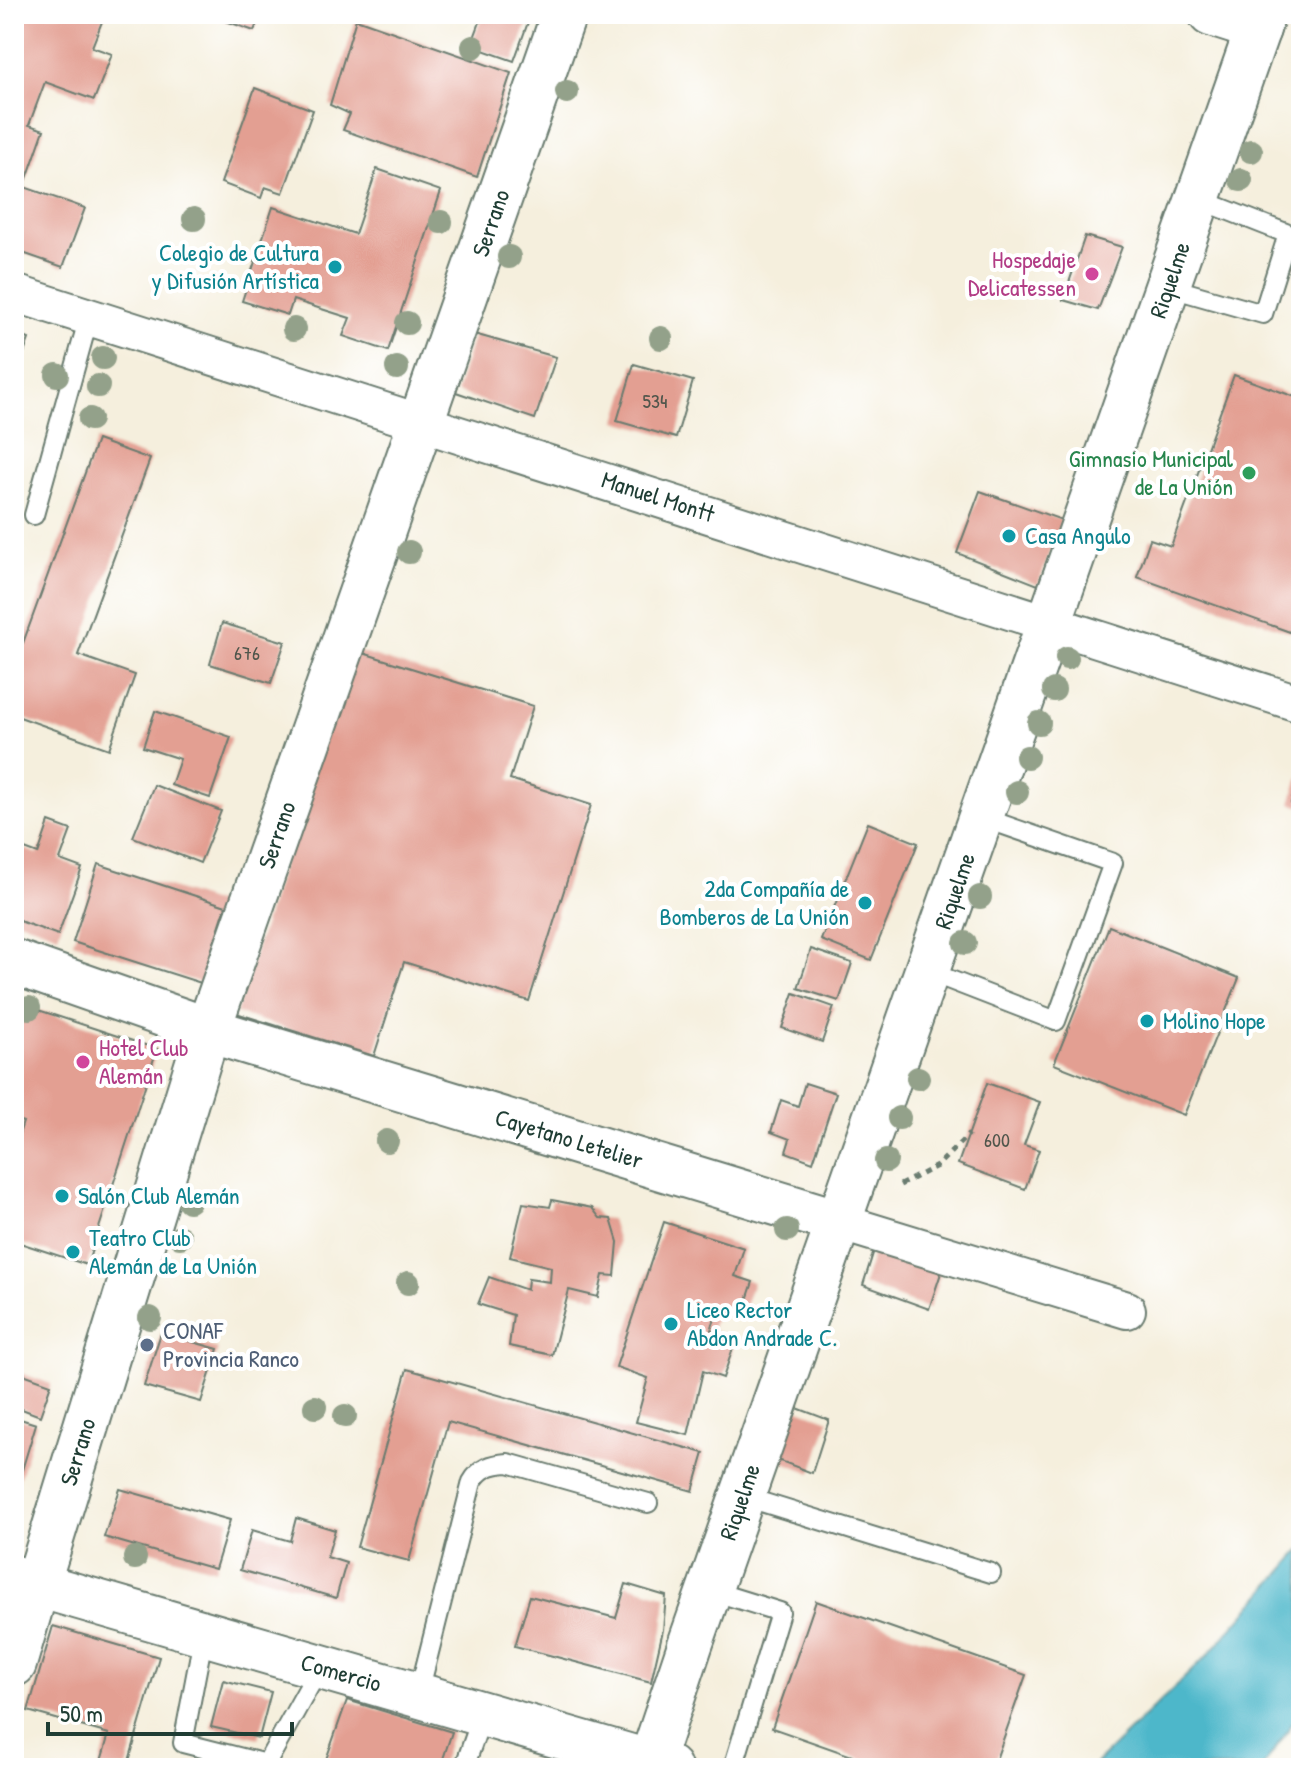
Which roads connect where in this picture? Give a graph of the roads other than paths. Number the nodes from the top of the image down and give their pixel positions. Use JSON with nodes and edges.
{"nodes":[{"id":1,"x":564,"y":14,"type":"edge"},
{"id":2,"x":1211,"y":14,"type":"edge"},
{"id":3,"x":1261,"y":21,"type":"edge"},
{"id":4,"x":1199,"y":199,"type":"junction"},
{"id":5,"x":1168,"y":287,"type":"junction"},
{"id":6,"x":14,"y":293,"type":"edge"},
{"id":7,"x":89,"y":317,"type":"junction"},
{"id":8,"x":422,"y":422,"type":"junction"},
{"id":9,"x":34,"y":515,"type":"dead end"},
{"id":10,"x":1050,"y":622,"type":"junction"},
{"id":11,"x":1301,"y":704,"type":"edge"},
{"id":12,"x":981,"y":817,"type":"junction"},
{"id":13,"x":14,"y":962,"type":"edge"},
{"id":14,"x":927,"y":971,"type":"junction"},
{"id":15,"x":208,"y":1030,"type":"junction"},
{"id":16,"x":839,"y":1222,"type":"junction"},
{"id":17,"x":1127,"y":1310,"type":"dead end"},
{"id":18,"x":742,"y":1496,"type":"junction"},
{"id":19,"x":648,"y":1503,"type":"dead end"},
{"id":20,"x":991,"y":1573,"type":"dead end"},
{"id":21,"x":26,"y":1582,"type":"edge"},
{"id":22,"x":709,"y":1590,"type":"junction"},
{"id":23,"x":204,"y":1633,"type":"junction"},
{"id":24,"x":14,"y":1664,"type":"edge"},
{"id":25,"x":320,"y":1667,"type":"junction"},
{"id":26,"x":418,"y":1696,"type":"junction"},
{"id":27,"x":483,"y":1714,"type":"junction"},
{"id":28,"x":656,"y":1766,"type":"edge"},
{"id":29,"x":464,"y":1768,"type":"edge"},
{"id":30,"x":733,"y":1768,"type":"edge"}],
"edges":[{"from":1,"to":8,"type":"main road","name":"Serrano"},
{"from":2,"to":3,"type":"main road"},
{"from":3,"to":4,"type":"main road","name":"Riquelme"},
{"from":4,"to":5,"type":"main road","name":"Riquelme"},
{"from":4,"to":5,"type":"lane"},
{"from":5,"to":10,"type":"main road","name":"Riquelme"},
{"from":6,"to":7,"type":"street","name":"Manuel Montt"},
{"from":7,"to":8,"type":"street","name":"Manuel Montt"},
{"from":7,"to":9,"type":"lane"},
{"from":8,"to":10,"type":"street","name":"Manuel Montt"},
{"from":8,"to":15,"type":"main road","name":"Serrano"},
{"from":10,"to":11,"type":"street","name":"Manuel Montt"},
{"from":10,"to":12,"type":"main road","name":"Riquelme"},
{"from":12,"to":14,"type":"main road","name":"Riquelme"},
{"from":12,"to":14,"type":"lane"},
{"from":13,"to":15,"type":"main road","name":"Cayetano Letelier"},
{"from":14,"to":16,"type":"main road","name":"Riquelme"},
{"from":15,"to":16,"type":"main road","name":"Cayetano Letelier"},
{"from":15,"to":21,"type":"main road","name":"Serrano"},
{"from":16,"to":17,"type":"street","name":"Cayetano Letelier"},
{"from":16,"to":18,"type":"main road","name":"Riquelme"},
{"from":18,"to":20,"type":"lane"},
{"from":18,"to":22,"type":"main road","name":"Riquelme"},
{"from":19,"to":26,"type":"lane"},
{"from":21,"to":23,"type":"main road","name":"Comercio"},
{"from":21,"to":24,"type":"main road","name":"Serrano"},
{"from":22,"to":28,"type":"main road","name":"Riquelme"},
{"from":22,"to":30,"type":"lane"},
{"from":23,"to":25,"type":"main road","name":"Comercio"},
{"from":23,"to":25,"type":"lane"},
{"from":25,"to":26,"type":"main road","name":"Comercio"},
{"from":26,"to":27,"type":"main road","name":"Comercio"},
{"from":27,"to":28,"type":"main road","name":"Comercio"},
{"from":27,"to":29,"type":"lane"}]}
